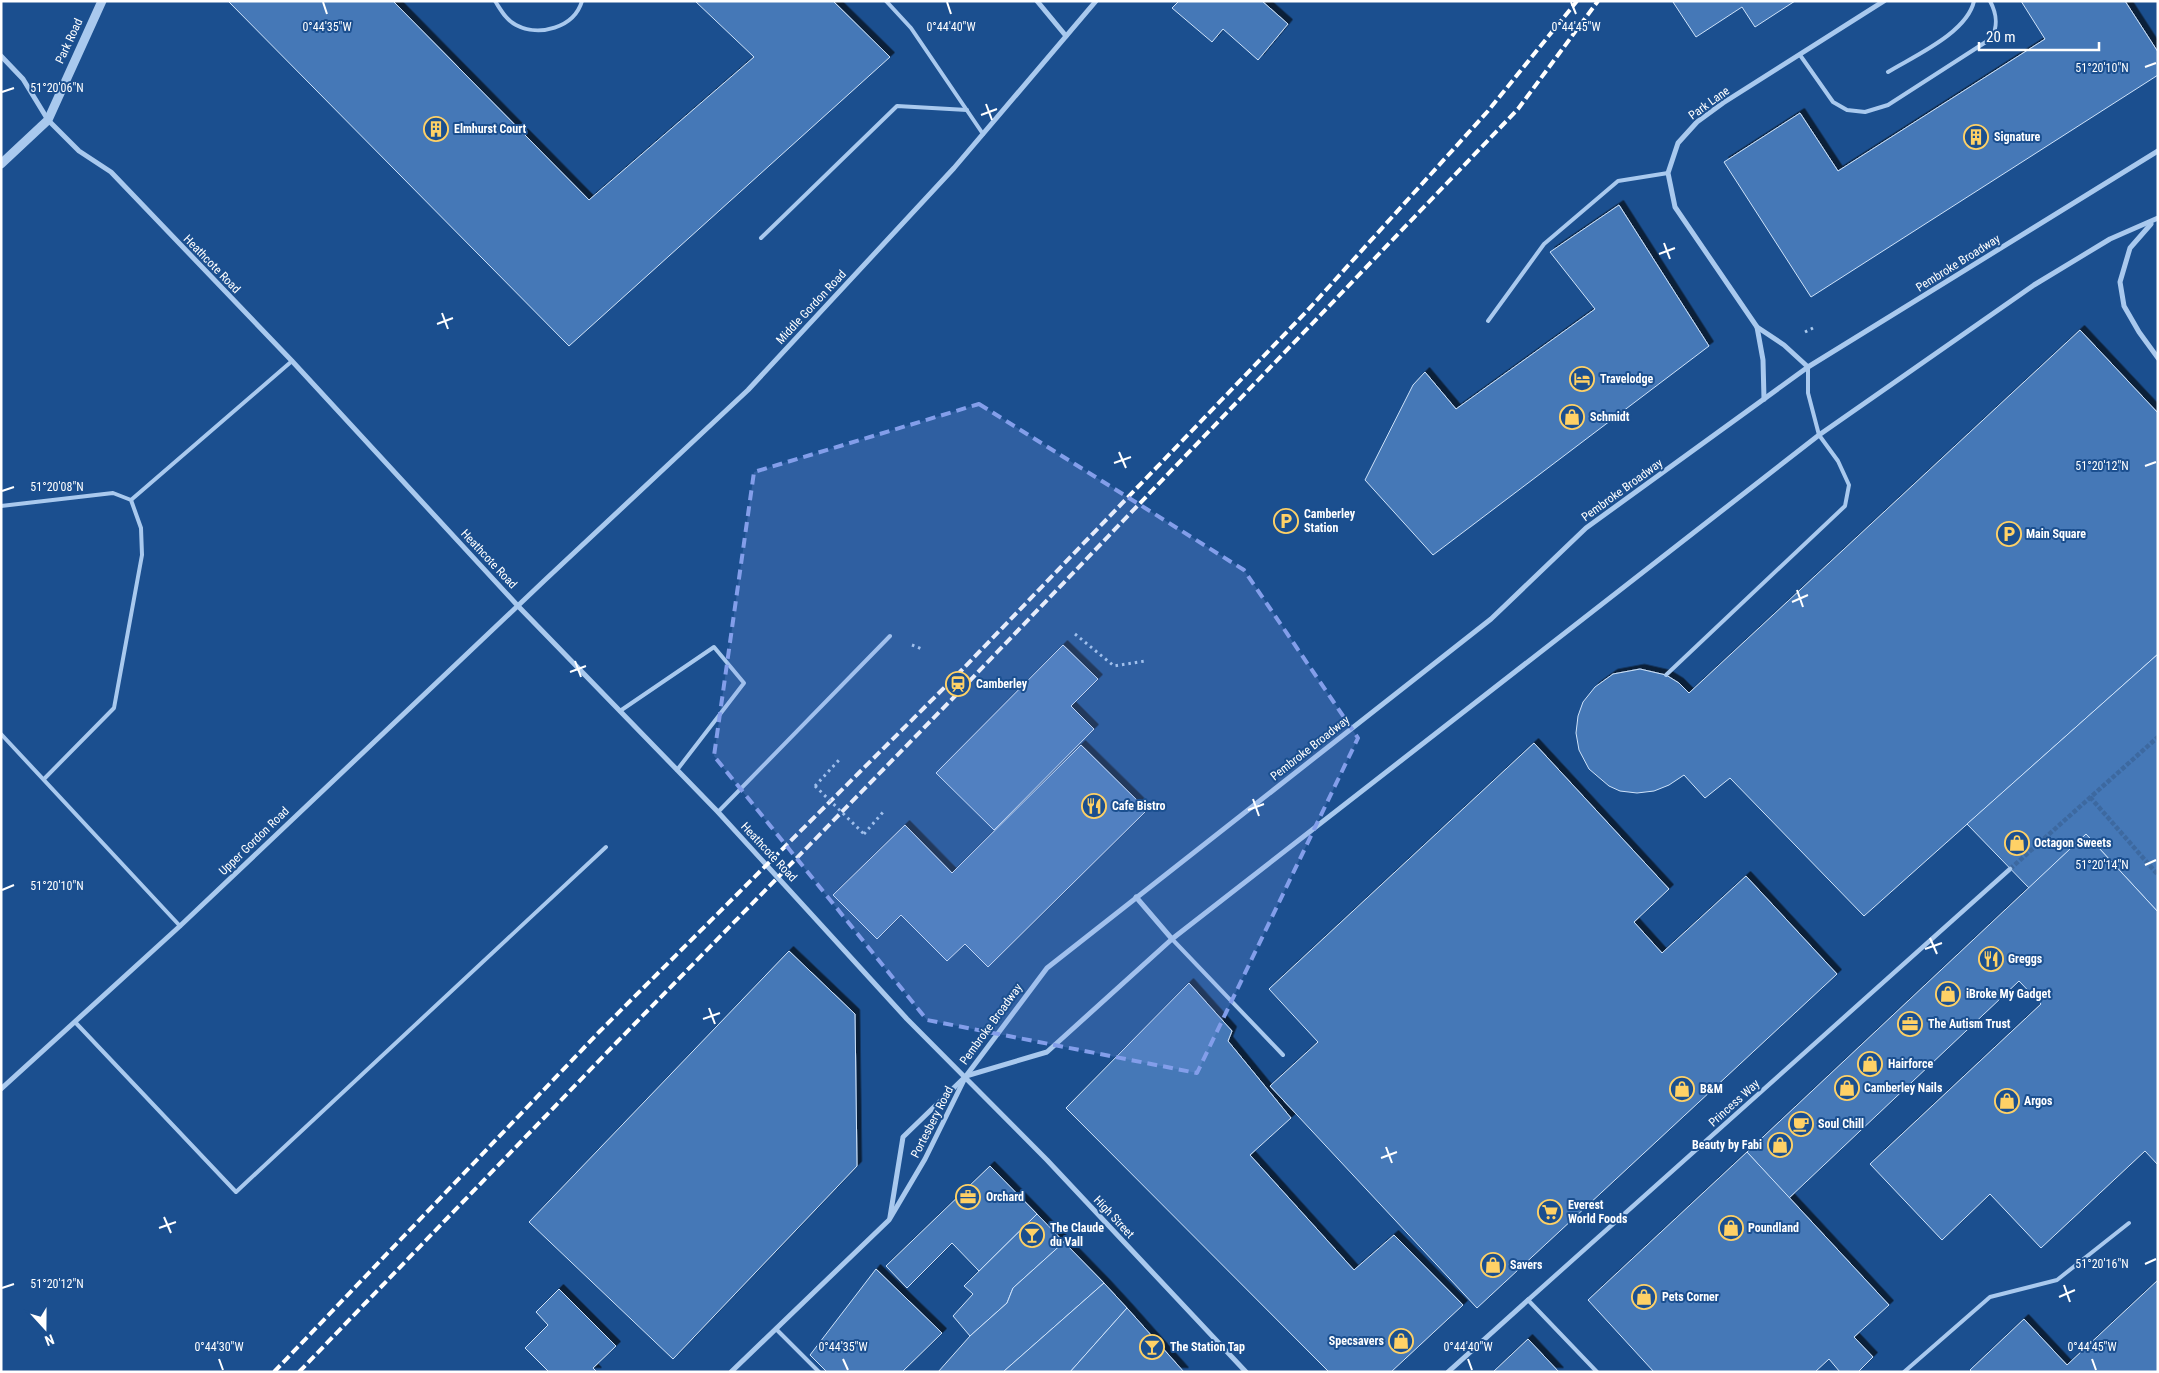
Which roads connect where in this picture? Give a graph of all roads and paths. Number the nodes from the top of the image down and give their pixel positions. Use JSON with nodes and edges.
{"nodes":[{"id":1,"x":102,"y":1,"type":"edge"},
{"id":2,"x":495,"y":1,"type":"edge"},
{"id":3,"x":582,"y":1,"type":"edge"},
{"id":4,"x":886,"y":1,"type":"edge"},
{"id":5,"x":1037,"y":1,"type":"edge"},
{"id":6,"x":1096,"y":1,"type":"edge"},
{"id":7,"x":1884,"y":1,"type":"edge"},
{"id":8,"x":1974,"y":1,"type":"edge"},
{"id":9,"x":1990,"y":1,"type":"edge"},
{"id":10,"x":1066,"y":36,"type":"junction"},
{"id":11,"x":1800,"y":55,"type":"junction"},
{"id":12,"x":1,"y":56,"type":"edge"},
{"id":13,"x":1888,"y":72,"type":"dead end"},
{"id":14,"x":967,"y":110,"type":"junction"},
{"id":15,"x":48,"y":120,"type":"junction"},
{"id":16,"x":983,"y":134,"type":"junction"},
{"id":17,"x":2158,"y":151,"type":"edge"},
{"id":18,"x":1,"y":164,"type":"edge"},
{"id":19,"x":1668,"y":173,"type":"junction"},
{"id":20,"x":2155,"y":220,"type":"edge"},
{"id":21,"x":761,"y":238,"type":"dead end"},
{"id":22,"x":1488,"y":321,"type":"dead end"},
{"id":23,"x":1757,"y":327,"type":"junction"},
{"id":24,"x":2158,"y":358,"type":"edge"},
{"id":25,"x":292,"y":361,"type":"junction"},
{"id":26,"x":1808,"y":367,"type":"junction"},
{"id":27,"x":1764,"y":399,"type":"junction"},
{"id":28,"x":1819,"y":435,"type":"junction"},
{"id":29,"x":131,"y":500,"type":"junction"},
{"id":30,"x":1,"y":506,"type":"edge"},
{"id":31,"x":518,"y":606,"type":"junction"},
{"id":32,"x":1075,"y":634,"type":"dead end"},
{"id":33,"x":890,"y":636,"type":"dead end"},
{"id":34,"x":1145,"y":660,"type":"dead end"},
{"id":35,"x":1666,"y":675,"type":"dead end"},
{"id":36,"x":620,"y":711,"type":"junction"},
{"id":37,"x":1,"y":734,"type":"edge"},
{"id":38,"x":839,"y":760,"type":"dead end"},
{"id":39,"x":678,"y":770,"type":"junction"},
{"id":40,"x":44,"y":779,"type":"junction"},
{"id":41,"x":884,"y":811,"type":"dead end"},
{"id":42,"x":718,"y":812,"type":"junction"},
{"id":43,"x":606,"y":847,"type":"dead end"},
{"id":44,"x":2010,"y":869,"type":"tunnel mouth"},
{"id":45,"x":1136,"y":897,"type":"junction"},
{"id":46,"x":180,"y":926,"type":"junction"},
{"id":47,"x":1172,"y":939,"type":"junction"},
{"id":48,"x":75,"y":1022,"type":"junction"},
{"id":49,"x":1284,"y":1055,"type":"dead end"},
{"id":50,"x":966,"y":1076,"type":"junction"},
{"id":51,"x":1,"y":1089,"type":"edge"},
{"id":52,"x":889,"y":1220,"type":"junction"},
{"id":53,"x":2129,"y":1223,"type":"dead end"},
{"id":54,"x":1528,"y":1300,"type":"junction"},
{"id":55,"x":776,"y":1329,"type":"junction"},
{"id":56,"x":731,"y":1372,"type":"edge"},
{"id":57,"x":819,"y":1372,"type":"edge"},
{"id":58,"x":1246,"y":1372,"type":"edge"},
{"id":59,"x":1448,"y":1372,"type":"edge"},
{"id":60,"x":1597,"y":1372,"type":"edge"},
{"id":61,"x":1904,"y":1372,"type":"edge"}],
"edges":[{"from":1,"to":15,"type":"street","name":"Park Road"},
{"from":2,"to":3,"type":"lane"},
{"from":4,"to":14,"type":"lane"},
{"from":5,"to":10,"type":"street"},
{"from":6,"to":10,"type":"street","name":"Middle Gordon Road"},
{"from":7,"to":11,"type":"street","name":"Park Lane"},
{"from":8,"to":13,"type":"lane"},
{"from":9,"to":11,"type":"lane"},
{"from":10,"to":16,"type":"street","name":"Middle Gordon Road"},
{"from":11,"to":19,"type":"street","name":"Park Lane"},
{"from":12,"to":15,"type":"street","name":"Heathcote Road"},
{"from":14,"to":16,"type":"lane"},
{"from":14,"to":21,"type":"lane"},
{"from":15,"to":18,"type":"street"},
{"from":15,"to":25,"type":"street","name":"Heathcote Road"},
{"from":16,"to":31,"type":"street","name":"Middle Gordon Road"},
{"from":17,"to":26,"type":"street","name":"Pembroke Broadway"},
{"from":19,"to":22,"type":"lane"},
{"from":19,"to":23,"type":"street"},
{"from":20,"to":24,"type":"street"},
{"from":20,"to":28,"type":"street","name":"Pembroke Broadway"},
{"from":23,"to":26,"type":"street"},
{"from":23,"to":27,"type":"street"},
{"from":25,"to":29,"type":"lane"},
{"from":25,"to":31,"type":"street","name":"Heathcote Road"},
{"from":26,"to":27,"type":"street","name":"Pembroke Broadway"},
{"from":26,"to":28,"type":"lane"},
{"from":27,"to":45,"type":"street","name":"Pembroke Broadway"},
{"from":28,"to":35,"type":"lane"},
{"from":28,"to":47,"type":"street","name":"Pembroke Broadway"},
{"from":29,"to":30,"type":"lane"},
{"from":29,"to":40,"type":"lane"},
{"from":31,"to":36,"type":"street","name":"Heathcote Road"},
{"from":31,"to":46,"type":"street","name":"Upper Gordon Road"},
{"from":32,"to":34,"type":"path"},
{"from":33,"to":42,"type":"lane"},
{"from":36,"to":39,"type":"street","name":"Heathcote Road"},
{"from":36,"to":39,"type":"lane"},
{"from":37,"to":40,"type":"lane"},
{"from":38,"to":41,"type":"path","bridge":true},
{"from":39,"to":42,"type":"street","name":"Heathcote Road"},
{"from":40,"to":46,"type":"lane"},
{"from":42,"to":50,"type":"street","name":"Heathcote Road"},
{"from":43,"to":48,"type":"lane"},
{"from":44,"to":54,"type":"street","name":"Princess Way"},
{"from":45,"to":47,"type":"street"},
{"from":45,"to":50,"type":"street","name":"Pembroke Broadway"},
{"from":46,"to":48,"type":"street","name":"Upper Gordon Road"},
{"from":47,"to":49,"type":"lane"},
{"from":47,"to":50,"type":"street","name":"Pembroke Broadway"},
{"from":48,"to":51,"type":"street","name":"Upper Gordon Road"},
{"from":50,"to":52,"type":"street","name":"Portesbery Road"},
{"from":50,"to":52,"type":"street","name":"Portesbery Road"},
{"from":50,"to":58,"type":"street","name":"High Street"},
{"from":52,"to":55,"type":"street","name":"Portesbery Road"},
{"from":53,"to":61,"type":"lane"},
{"from":54,"to":59,"type":"street","name":"Princess Way"},
{"from":54,"to":60,"type":"lane"},
{"from":55,"to":56,"type":"street","name":"Portesbery Road"},
{"from":55,"to":57,"type":"lane"}]}
